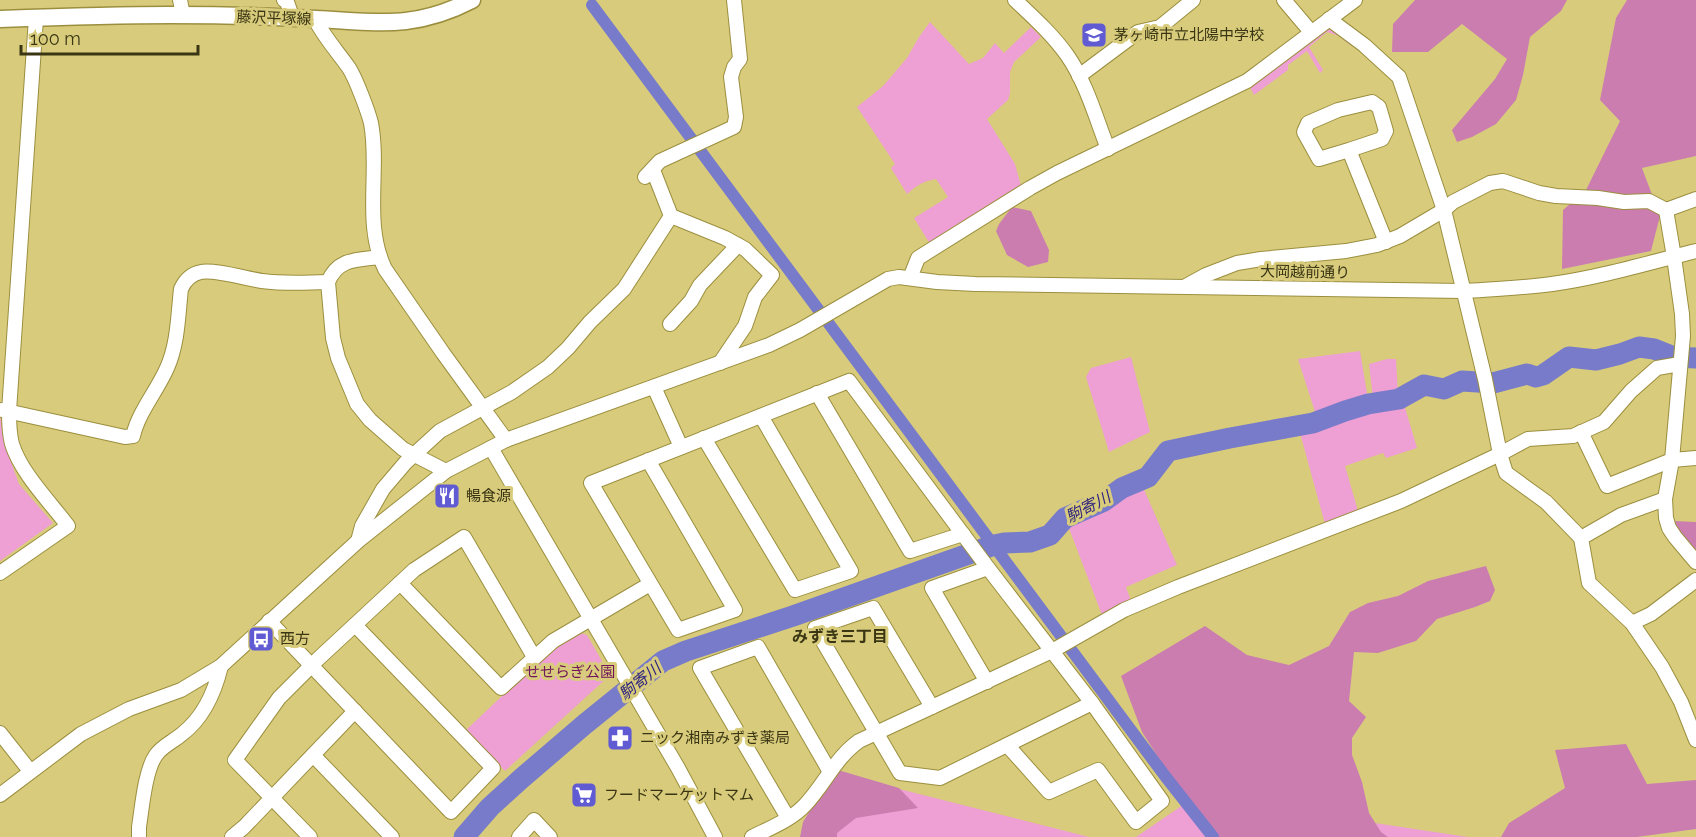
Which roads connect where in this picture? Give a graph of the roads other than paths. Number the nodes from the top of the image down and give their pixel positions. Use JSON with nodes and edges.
{"nodes":[{"id":1,"x":284,"y":0,"type":"edge"},
{"id":2,"x":472,"y":0,"type":"edge"},
{"id":3,"x":734,"y":0,"type":"edge"},
{"id":4,"x":1015,"y":0,"type":"edge"},
{"id":5,"x":1193,"y":0,"type":"edge"},
{"id":6,"x":1284,"y":0,"type":"edge"},
{"id":7,"x":1355,"y":0,"type":"edge"},
{"id":8,"x":182,"y":8,"type":"edge"},
{"id":9,"x":36,"y":18,"type":"junction"},
{"id":10,"x":293,"y":18,"type":"junction"},
{"id":11,"x":0,"y":19,"type":"edge"},
{"id":12,"x":315,"y":19,"type":"junction"},
{"id":13,"x":1329,"y":19,"type":"junction"},
{"id":14,"x":1311,"y":32,"type":"junction"},
{"id":15,"x":1079,"y":76,"type":"junction"},
{"id":16,"x":1108,"y":149,"type":"junction"},
{"id":17,"x":1348,"y":150,"type":"junction"},
{"id":18,"x":1696,"y":199,"type":"edge"},
{"id":19,"x":1444,"y":210,"type":"junction"},
{"id":20,"x":1666,"y":210,"type":"junction"},
{"id":21,"x":671,"y":216,"type":"junction"},
{"id":22,"x":1386,"y":242,"type":"junction"},
{"id":23,"x":738,"y":245,"type":"junction"},
{"id":24,"x":1696,"y":251,"type":"edge"},
{"id":25,"x":380,"y":257,"type":"junction"},
{"id":26,"x":1674,"y":257,"type":"junction"},
{"id":27,"x":910,"y":278,"type":"junction"},
{"id":28,"x":328,"y":282,"type":"junction"},
{"id":29,"x":1184,"y":287,"type":"junction"},
{"id":30,"x":1464,"y":291,"type":"junction"},
{"id":31,"x":670,"y":324,"type":"dead end"},
{"id":32,"x":1681,"y":360,"type":"junction"},
{"id":33,"x":720,"y":363,"type":"junction"},
{"id":34,"x":654,"y":387,"type":"junction"},
{"id":35,"x":818,"y":393,"type":"junction"},
{"id":36,"x":483,"y":408,"type":"junction"},
{"id":37,"x":5,"y":410,"type":"edge"},
{"id":38,"x":761,"y":416,"type":"junction"},
{"id":39,"x":1581,"y":432,"type":"junction"},
{"id":40,"x":704,"y":438,"type":"junction"},
{"id":41,"x":506,"y":440,"type":"junction"},
{"id":42,"x":681,"y":447,"type":"junction"},
{"id":43,"x":490,"y":448,"type":"junction"},
{"id":44,"x":1500,"y":454,"type":"junction"},
{"id":45,"x":413,"y":455,"type":"junction"},
{"id":46,"x":1696,"y":458,"type":"edge"},
{"id":47,"x":648,"y":460,"type":"junction"},
{"id":48,"x":1672,"y":460,"type":"junction"},
{"id":49,"x":446,"y":471,"type":"junction"},
{"id":50,"x":1665,"y":499,"type":"junction"},
{"id":51,"x":966,"y":538,"type":"junction"},
{"id":52,"x":1581,"y":538,"type":"junction"},
{"id":53,"x":358,"y":541,"type":"junction"},
{"id":54,"x":1696,"y":562,"type":"edge"},
{"id":55,"x":985,"y":564,"type":"junction"},
{"id":56,"x":0,"y":573,"type":"edge"},
{"id":57,"x":1696,"y":580,"type":"edge"},
{"id":58,"x":400,"y":583,"type":"junction"},
{"id":59,"x":650,"y":584,"type":"junction"},
{"id":60,"x":592,"y":619,"type":"junction"},
{"id":61,"x":268,"y":621,"type":"junction"},
{"id":62,"x":1632,"y":623,"type":"junction"},
{"id":63,"x":355,"y":625,"type":"junction"},
{"id":64,"x":1052,"y":651,"type":"junction"},
{"id":65,"x":534,"y":657,"type":"junction"},
{"id":66,"x":221,"y":666,"type":"junction"},
{"id":67,"x":311,"y":666,"type":"junction"},
{"id":68,"x":987,"y":681,"type":"junction"},
{"id":69,"x":1092,"y":703,"type":"junction"},
{"id":70,"x":932,"y":707,"type":"junction"},
{"id":71,"x":355,"y":711,"type":"junction"},
{"id":72,"x":877,"y":732,"type":"junction"},
{"id":73,"x":0,"y":733,"type":"edge"},
{"id":74,"x":1696,"y":740,"type":"edge"},
{"id":75,"x":1007,"y":745,"type":"junction"},
{"id":76,"x":313,"y":755,"type":"junction"},
{"id":77,"x":30,"y":771,"type":"junction"},
{"id":78,"x":830,"y":772,"type":"junction"},
{"id":79,"x":0,"y":795,"type":"edge"},
{"id":80,"x":272,"y":798,"type":"junction"},
{"id":81,"x":788,"y":818,"type":"junction"},
{"id":82,"x":140,"y":837,"type":"edge"},
{"id":83,"x":232,"y":837,"type":"edge"},
{"id":84,"x":310,"y":837,"type":"edge"},
{"id":85,"x":392,"y":837,"type":"edge"},
{"id":86,"x":519,"y":837,"type":"edge"},
{"id":87,"x":550,"y":837,"type":"edge"},
{"id":88,"x":715,"y":837,"type":"edge"},
{"id":89,"x":752,"y":837,"type":"edge"}],
"edges":[{"from":1,"to":10,"type":"street"},
{"from":2,"to":12,"type":"main road","name":"藤沢平塚線"},
{"from":3,"to":21,"type":"street"},
{"from":4,"to":15,"type":"street"},
{"from":5,"to":15,"type":"street"},
{"from":6,"to":14,"type":"street"},
{"from":7,"to":13,"type":"street"},
{"from":8,"to":9,"type":"main road","name":"藤沢平塚線"},
{"from":8,"to":10,"type":"main road","name":"藤沢平塚線"},
{"from":9,"to":11,"type":"main road","name":"藤沢平塚線"},
{"from":9,"to":37,"type":"street"},
{"from":10,"to":12,"type":"main road","name":"藤沢平塚線"},
{"from":12,"to":25,"type":"street"},
{"from":13,"to":14,"type":"street"},
{"from":13,"to":19,"type":"street"},
{"from":14,"to":16,"type":"street"},
{"from":15,"to":16,"type":"street"},
{"from":16,"to":27,"type":"street"},
{"from":17,"to":17,"type":"street"},
{"from":17,"to":22,"type":"street"},
{"from":18,"to":20,"type":"street"},
{"from":19,"to":20,"type":"street"},
{"from":19,"to":22,"type":"street"},
{"from":19,"to":30,"type":"street"},
{"from":20,"to":26,"type":"street"},
{"from":21,"to":23,"type":"street"},
{"from":21,"to":36,"type":"street"},
{"from":22,"to":29,"type":"street"},
{"from":23,"to":31,"type":"street"},
{"from":23,"to":33,"type":"street"},
{"from":24,"to":26,"type":"street","name":"大岡越前通り"},
{"from":25,"to":28,"type":"street"},
{"from":25,"to":36,"type":"street"},
{"from":26,"to":30,"type":"street","name":"大岡越前通り"},
{"from":26,"to":32,"type":"street"},
{"from":27,"to":29,"type":"street","name":"大岡越前通り"},
{"from":27,"to":33,"type":"street","name":"大岡越前通り"},
{"from":28,"to":37,"type":"street"},
{"from":28,"to":45,"type":"street"},
{"from":29,"to":30,"type":"street","name":"大岡越前通り"},
{"from":30,"to":44,"type":"street"},
{"from":32,"to":39,"type":"street"},
{"from":32,"to":48,"type":"street"},
{"from":33,"to":34,"type":"street","name":"大岡越前通り"},
{"from":34,"to":41,"type":"street","name":"大岡越前通り"},
{"from":34,"to":42,"type":"street"},
{"from":35,"to":38,"type":"street"},
{"from":35,"to":51,"type":"street"},
{"from":35,"to":51,"type":"street"},
{"from":36,"to":41,"type":"street"},
{"from":36,"to":45,"type":"street"},
{"from":37,"to":56,"type":"street"},
{"from":38,"to":40,"type":"street"},
{"from":38,"to":40,"type":"street"},
{"from":39,"to":44,"type":"street"},
{"from":39,"to":48,"type":"street"},
{"from":40,"to":42,"type":"street"},
{"from":41,"to":43,"type":"street","name":"大岡越前通り"},
{"from":42,"to":47,"type":"street"},
{"from":43,"to":49,"type":"street","name":"大岡越前通り"},
{"from":43,"to":60,"type":"street"},
{"from":44,"to":52,"type":"street"},
{"from":44,"to":64,"type":"street"},
{"from":45,"to":49,"type":"street"},
{"from":45,"to":53,"type":"street"},
{"from":46,"to":48,"type":"street"},
{"from":47,"to":59,"type":"street"},
{"from":47,"to":59,"type":"street"},
{"from":48,"to":50,"type":"street"},
{"from":49,"to":53,"type":"street","name":"大岡越前通り"},
{"from":50,"to":52,"type":"street"},
{"from":50,"to":54,"type":"street"},
{"from":51,"to":55,"type":"street"},
{"from":52,"to":62,"type":"street"},
{"from":53,"to":61,"type":"street","name":"大岡越前通り"},
{"from":55,"to":64,"type":"street"},
{"from":55,"to":68,"type":"street"},
{"from":57,"to":62,"type":"street"},
{"from":58,"to":63,"type":"street"},
{"from":58,"to":65,"type":"street"},
{"from":58,"to":65,"type":"street"},
{"from":59,"to":60,"type":"street"},
{"from":60,"to":65,"type":"street"},
{"from":60,"to":88,"type":"street"},
{"from":61,"to":66,"type":"street","name":"大岡越前通り"},
{"from":61,"to":67,"type":"street"},
{"from":62,"to":74,"type":"street"},
{"from":63,"to":67,"type":"street"},
{"from":63,"to":71,"type":"street"},
{"from":64,"to":68,"type":"street"},
{"from":64,"to":69,"type":"street"},
{"from":66,"to":77,"type":"street"},
{"from":66,"to":82,"type":"street"},
{"from":67,"to":71,"type":"street"},
{"from":67,"to":80,"type":"street"},
{"from":68,"to":70,"type":"street"},
{"from":69,"to":75,"type":"street"},
{"from":69,"to":75,"type":"street"},
{"from":70,"to":72,"type":"street"},
{"from":70,"to":72,"type":"street"},
{"from":71,"to":76,"type":"street"},
{"from":72,"to":75,"type":"street"},
{"from":72,"to":78,"type":"street"},
{"from":73,"to":77,"type":"street"},
{"from":76,"to":80,"type":"street"},
{"from":76,"to":85,"type":"street"},
{"from":77,"to":79,"type":"street"},
{"from":78,"to":81,"type":"street"},
{"from":78,"to":81,"type":"street"},
{"from":80,"to":83,"type":"street"},
{"from":80,"to":84,"type":"street"},
{"from":81,"to":89,"type":"street"},
{"from":86,"to":87,"type":"street"}]}
